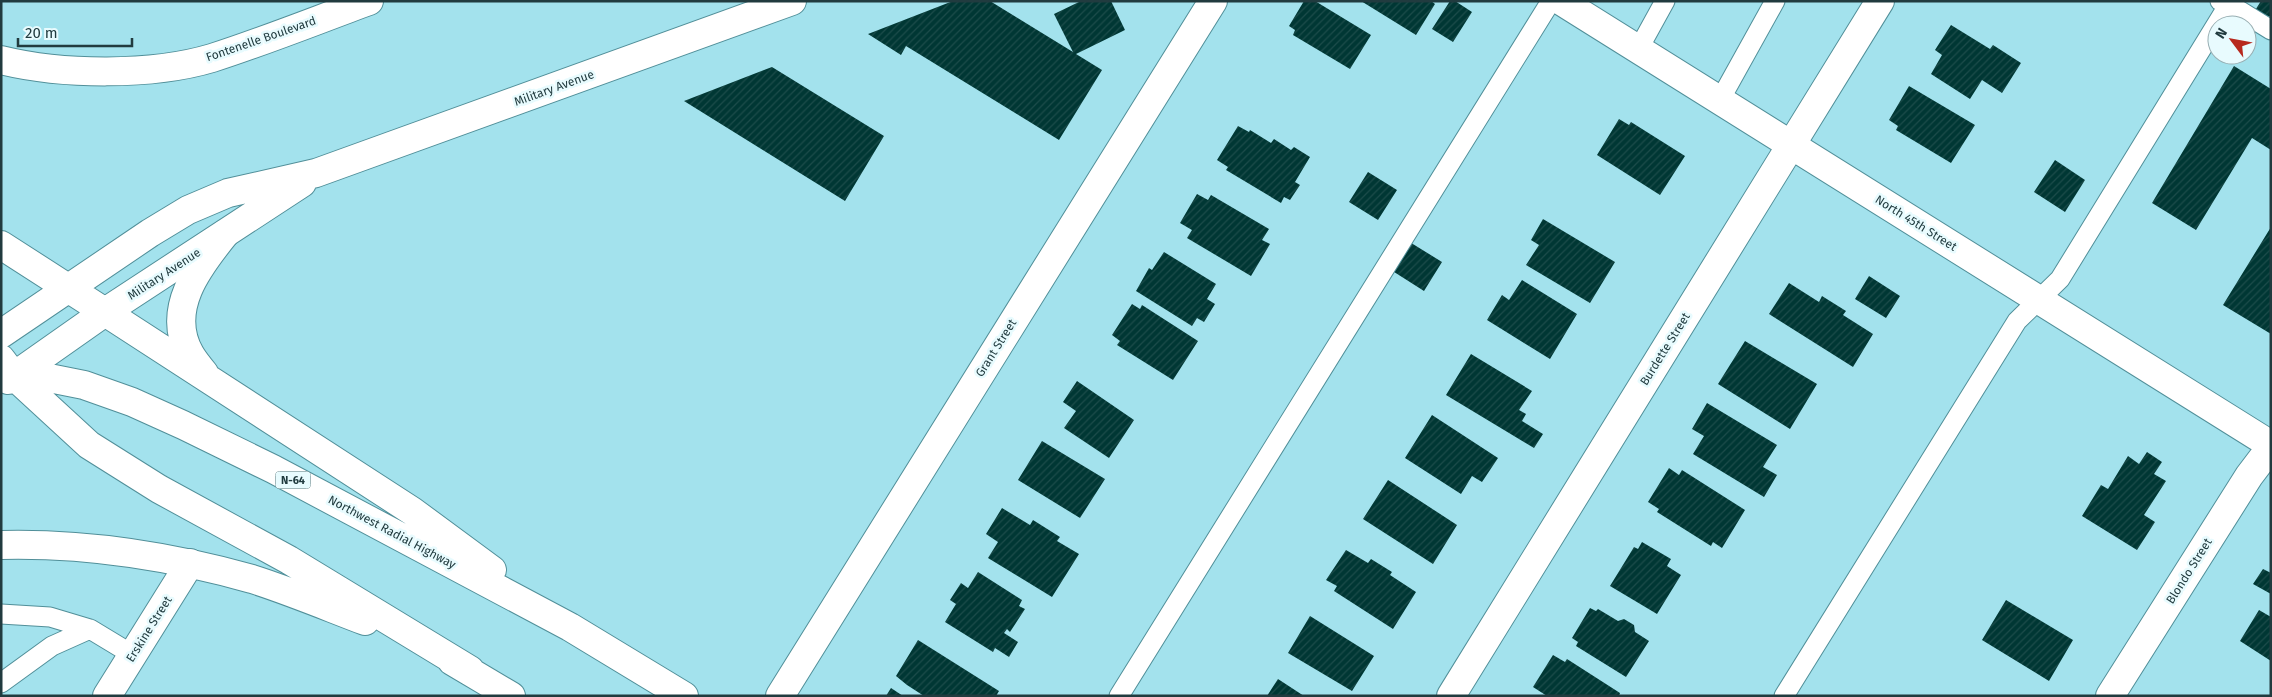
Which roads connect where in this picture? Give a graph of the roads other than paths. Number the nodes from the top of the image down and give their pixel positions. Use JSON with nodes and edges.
{"nodes":[{"id":1,"x":369,"y":1,"type":"edge"},
{"id":2,"x":792,"y":1,"type":"edge"},
{"id":3,"x":1213,"y":1,"type":"edge"},
{"id":4,"x":1551,"y":1,"type":"edge"},
{"id":5,"x":1561,"y":1,"type":"edge"},
{"id":6,"x":1665,"y":1,"type":"edge"},
{"id":7,"x":1775,"y":1,"type":"edge"},
{"id":8,"x":1880,"y":1,"type":"edge"},
{"id":9,"x":2225,"y":3,"type":"edge"},
{"id":10,"x":2271,"y":30,"type":"edge"},
{"id":11,"x":1638,"y":50,"type":"junction"},
{"id":12,"x":1,"y":60,"type":"edge"},
{"id":13,"x":1720,"y":100,"type":"junction"},
{"id":14,"x":1791,"y":145,"type":"junction"},
{"id":15,"x":316,"y":174,"type":"junction"},
{"id":16,"x":224,"y":234,"type":"junction"},
{"id":17,"x":1,"y":245,"type":"edge"},
{"id":18,"x":68,"y":289,"type":"junction"},
{"id":19,"x":2038,"y":299,"type":"junction"},
{"id":20,"x":105,"y":312,"type":"junction"},
{"id":21,"x":1,"y":334,"type":"edge"},
{"id":22,"x":4,"y":374,"type":"edge"},
{"id":23,"x":208,"y":378,"type":"junction"},
{"id":24,"x":2271,"y":446,"type":"edge"},
{"id":25,"x":1,"y":545,"type":"edge"},
{"id":26,"x":190,"y":563,"type":"junction"},
{"id":27,"x":1,"y":614,"type":"edge"},
{"id":28,"x":570,"y":627,"type":"junction"},
{"id":29,"x":90,"y":630,"type":"junction"},
{"id":30,"x":133,"y":655,"type":"junction"},
{"id":31,"x":470,"y":670,"type":"junction"},
{"id":32,"x":1,"y":683,"type":"edge"},
{"id":33,"x":107,"y":696,"type":"edge"},
{"id":34,"x":511,"y":696,"type":"edge"},
{"id":35,"x":684,"y":696,"type":"edge"},
{"id":36,"x":780,"y":696,"type":"edge"},
{"id":37,"x":1118,"y":696,"type":"edge"},
{"id":38,"x":1451,"y":696,"type":"edge"},
{"id":39,"x":1784,"y":696,"type":"edge"},
{"id":40,"x":2110,"y":696,"type":"edge"}],
"edges":[{"from":1,"to":12,"type":"main road","name":"Fontenelle Boulevard"},
{"from":2,"to":15,"type":"main road","name":"Military Avenue"},
{"from":3,"to":36,"type":"main road","name":"Grant Street"},
{"from":4,"to":37,"type":"lane"},
{"from":5,"to":11,"type":"main road","name":"North 45th Street"},
{"from":6,"to":11,"type":"lane"},
{"from":7,"to":13,"type":"lane"},
{"from":8,"to":14,"type":"main road","name":"Burdette Street"},
{"from":9,"to":10,"type":"lane"},
{"from":9,"to":19,"type":"lane"},
{"from":11,"to":13,"type":"main road","name":"North 45th Street"},
{"from":13,"to":14,"type":"main road","name":"North 45th Street"},
{"from":14,"to":19,"type":"main road","name":"North 45th Street"},
{"from":14,"to":38,"type":"main road","name":"Burdette Street"},
{"from":15,"to":16,"type":"main road","name":"Military Avenue"},
{"from":15,"to":18,"type":"main road","name":"Military Avenue"},
{"from":16,"to":20,"type":"main road","name":"Military Avenue"},
{"from":16,"to":23,"type":"main road"},
{"from":17,"to":18,"type":"main road"},
{"from":18,"to":20,"type":"main road"},
{"from":18,"to":21,"type":"main road","name":"Military Avenue"},
{"from":19,"to":24,"type":"main road","name":"North 45th Street"},
{"from":19,"to":39,"type":"lane"},
{"from":20,"to":22,"type":"main road","name":"Military Avenue"},
{"from":20,"to":23,"type":"main road"},
{"from":22,"to":28,"type":"main road","name":"Northwest Radial Highway","number":"N-64"},
{"from":22,"to":31,"type":"main road"},
{"from":23,"to":28,"type":"main road"},
{"from":24,"to":40,"type":"main road","name":"Blondo Street"},
{"from":25,"to":26,"type":"main road"},
{"from":26,"to":30,"type":"main road","name":"Erskine Street"},
{"from":26,"to":31,"type":"main road"},
{"from":27,"to":29,"type":"lane"},
{"from":28,"to":35,"type":"main road","name":"Northwest Radial Highway","number":"N-64"},
{"from":29,"to":30,"type":"lane"},
{"from":29,"to":32,"type":"lane"},
{"from":30,"to":33,"type":"main road","name":"Erskine Street"},
{"from":31,"to":34,"type":"main road"}]}
